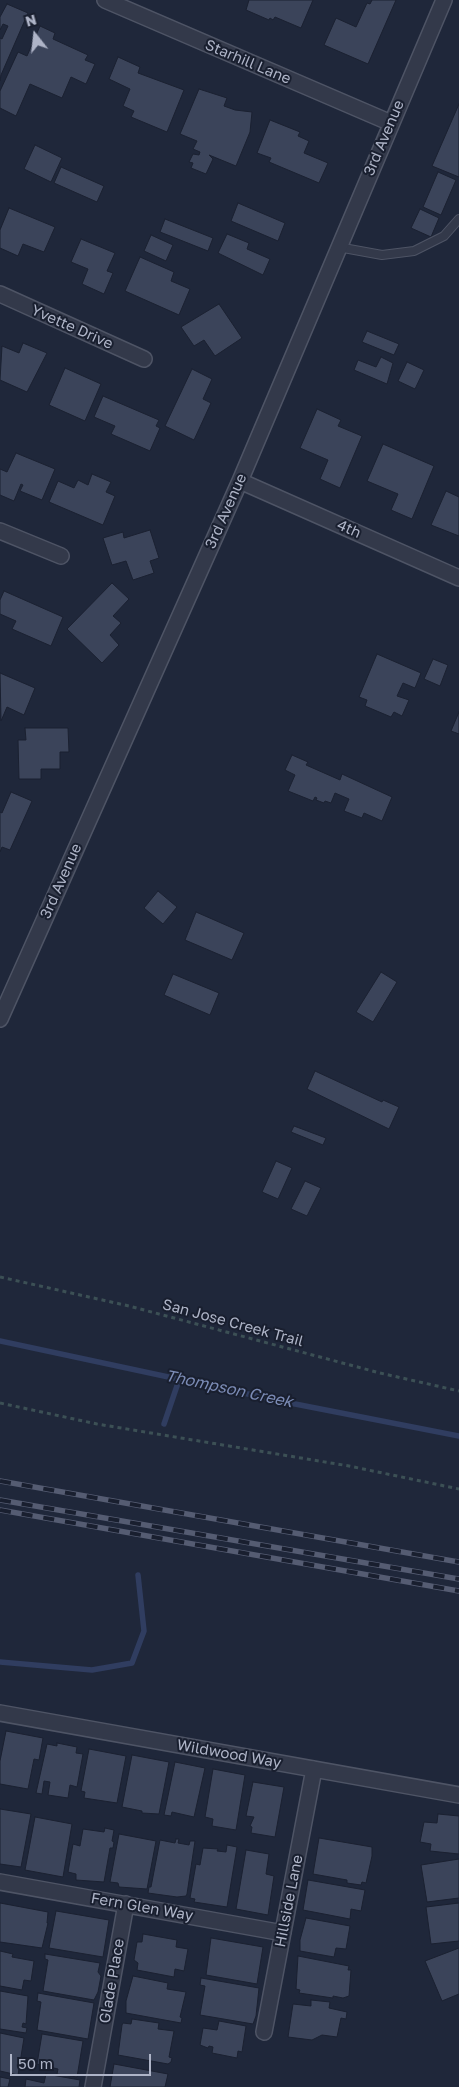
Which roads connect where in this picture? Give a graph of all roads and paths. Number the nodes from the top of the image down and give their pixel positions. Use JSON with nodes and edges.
{"nodes":[{"id":1,"x":105,"y":0,"type":"edge"},
{"id":2,"x":444,"y":0,"type":"edge"},
{"id":3,"x":391,"y":123,"type":"junction"},
{"id":4,"x":459,"y":219,"type":"edge"},
{"id":5,"x":337,"y":247,"type":"junction"},
{"id":6,"x":0,"y":294,"type":"edge"},
{"id":7,"x":144,"y":359,"type":"dead end"},
{"id":8,"x":240,"y":481,"type":"junction"},
{"id":9,"x":0,"y":531,"type":"edge"},
{"id":10,"x":61,"y":556,"type":"dead end"},
{"id":11,"x":459,"y":578,"type":"edge"},
{"id":12,"x":0,"y":1019,"type":"edge"},
{"id":13,"x":0,"y":1277,"type":"edge"},
{"id":14,"x":459,"y":1391,"type":"edge"},
{"id":15,"x":0,"y":1403,"type":"edge"},
{"id":16,"x":459,"y":1489,"type":"edge"},
{"id":17,"x":0,"y":1713,"type":"edge"},
{"id":18,"x":314,"y":1769,"type":"junction"},
{"id":19,"x":459,"y":1795,"type":"edge"},
{"id":20,"x":0,"y":1882,"type":"edge"},
{"id":21,"x":126,"y":1904,"type":"junction"},
{"id":22,"x":283,"y":1933,"type":"junction"},
{"id":23,"x":264,"y":2032,"type":"dead end"},
{"id":24,"x":93,"y":2087,"type":"edge"}],
"edges":[{"from":1,"to":3,"type":"street","name":"Starhill Lane"},
{"from":2,"to":3,"type":"street","name":"3rd Avenue"},
{"from":3,"to":5,"type":"street","name":"3rd Avenue"},
{"from":4,"to":5,"type":"lane"},
{"from":5,"to":8,"type":"street","name":"3rd Avenue"},
{"from":6,"to":7,"type":"street","name":"Yvette Drive"},
{"from":8,"to":11,"type":"street","name":"4th"},
{"from":8,"to":12,"type":"street","name":"3rd Avenue"},
{"from":9,"to":10,"type":"street"},
{"from":13,"to":14,"type":"path","name":"San Jose Creek Trail"},
{"from":15,"to":16,"type":"path"},
{"from":17,"to":18,"type":"street","name":"Wildwood Way"},
{"from":18,"to":19,"type":"street","name":"Wildwood Way"},
{"from":18,"to":22,"type":"street","name":"Hillside Lane"},
{"from":20,"to":21,"type":"street","name":"Fern Glen Way"},
{"from":21,"to":22,"type":"street","name":"Fern Glen Way"},
{"from":21,"to":24,"type":"street","name":"Glade Place"},
{"from":22,"to":23,"type":"street","name":"Hillside Lane"}]}
